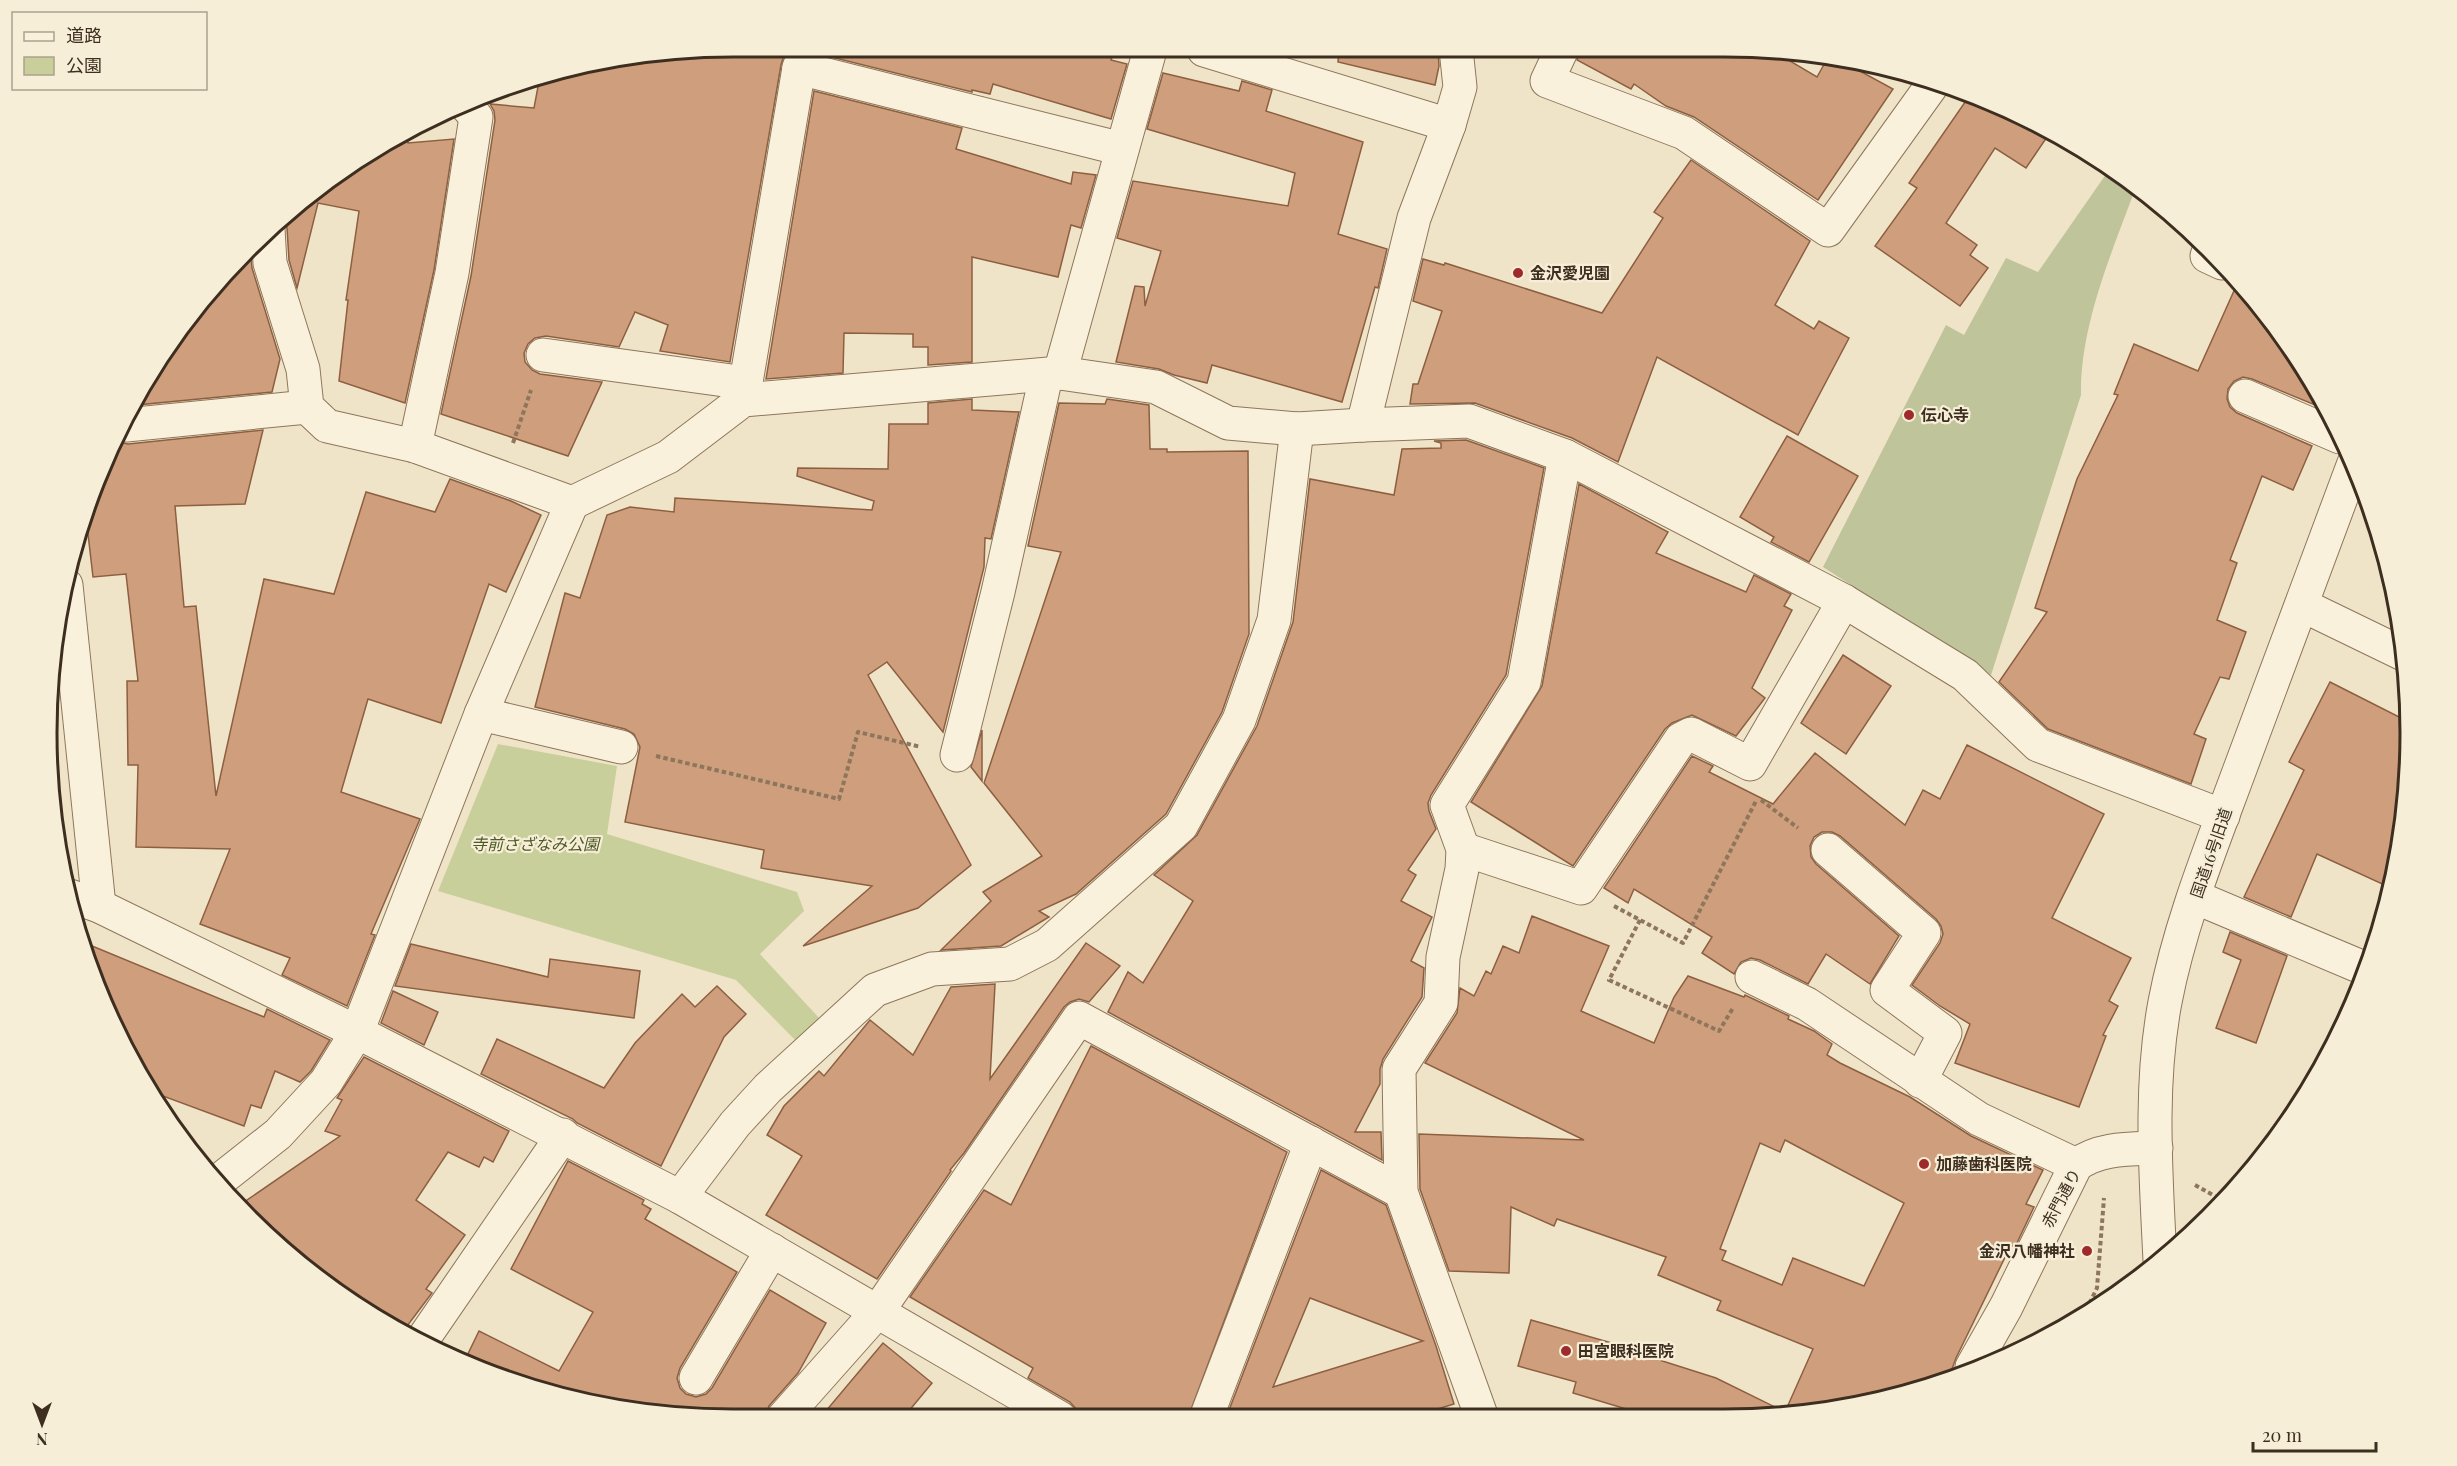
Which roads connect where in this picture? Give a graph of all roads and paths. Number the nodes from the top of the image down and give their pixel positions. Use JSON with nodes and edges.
{"nodes":[{"id":1,"x":1148,"y":57,"type":"edge"},
{"id":2,"x":1227,"y":57,"type":"edge"},
{"id":3,"x":1457,"y":57,"type":"edge"},
{"id":4,"x":1558,"y":57,"type":"edge"},
{"id":5,"x":802,"y":60,"type":"edge"},
{"id":6,"x":1929,"y":89,"type":"edge"},
{"id":7,"x":470,"y":110,"type":"edge"},
{"id":8,"x":1449,"y":126,"type":"junction"},
{"id":9,"x":1122,"y":149,"type":"junction"},
{"id":10,"x":269,"y":242,"type":"edge"},
{"id":11,"x":543,"y":355,"type":"joint"},
{"id":12,"x":1053,"y":375,"type":"junction"},
{"id":13,"x":745,"y":392,"type":"junction"},
{"id":14,"x":2245,"y":396,"type":"dead end"},
{"id":15,"x":307,"y":406,"type":"junction"},
{"id":16,"x":133,"y":423,"type":"edge"},
{"id":17,"x":1363,"y":425,"type":"junction"},
{"id":18,"x":1298,"y":429,"type":"junction"},
{"id":19,"x":2329,"y":432,"type":"edge"},
{"id":20,"x":415,"y":446,"type":"junction"},
{"id":21,"x":1565,"y":456,"type":"junction"},
{"id":22,"x":2349,"y":475,"type":"edge"},
{"id":23,"x":502,"y":478,"type":"junction"},
{"id":24,"x":572,"y":503,"type":"junction"},
{"id":25,"x":1845,"y":601,"type":"junction"},
{"id":26,"x":2302,"y":604,"type":"junction"},
{"id":27,"x":69,"y":610,"type":"edge"},
{"id":28,"x":2395,"y":650,"type":"edge"},
{"id":29,"x":481,"y":714,"type":"junction"},
{"id":30,"x":621,"y":747,"type":"joint"},
{"id":31,"x":957,"y":755,"type":"joint"},
{"id":32,"x":2223,"y":816,"type":"junction"},
{"id":33,"x":1462,"y":849,"type":"junction"},
{"id":34,"x":1828,"y":850,"type":"joint"},
{"id":35,"x":1581,"y":888,"type":"junction"},
{"id":36,"x":2195,"y":897,"type":"junction"},
{"id":37,"x":78,"y":899,"type":"edge"},
{"id":38,"x":99,"y":906,"type":"junction"},
{"id":39,"x":1640,"y":920,"type":"junction"},
{"id":40,"x":2358,"y":966,"type":"edge"},
{"id":41,"x":1752,"y":977,"type":"joint"},
{"id":42,"x":357,"y":1032,"type":"junction"},
{"id":43,"x":1920,"y":1081,"type":"junction"},
{"id":44,"x":563,"y":1135,"type":"junction"},
{"id":45,"x":1311,"y":1143,"type":"junction"},
{"id":46,"x":2156,"y":1148,"type":"junction"},
{"id":47,"x":2108,"y":1151,"type":"junction"},
{"id":48,"x":2076,"y":1165,"type":"junction"},
{"id":49,"x":223,"y":1177,"type":"edge"},
{"id":50,"x":1401,"y":1192,"type":"junction"},
{"id":51,"x":680,"y":1197,"type":"junction"},
{"id":52,"x":772,"y":1250,"type":"junction"},
{"id":53,"x":2160,"y":1250,"type":"edge"},
{"id":54,"x":2091,"y":1300,"type":"edge"},
{"id":55,"x":878,"y":1311,"type":"junction"},
{"id":56,"x":426,"y":1335,"type":"edge"},
{"id":57,"x":1976,"y":1361,"type":"edge"},
{"id":58,"x":696,"y":1378,"type":"dead end"},
{"id":59,"x":791,"y":1409,"type":"edge"},
{"id":60,"x":1045,"y":1409,"type":"edge"},
{"id":61,"x":1209,"y":1409,"type":"edge"},
{"id":62,"x":1479,"y":1409,"type":"edge"}],
"edges":[{"from":1,"to":9,"type":"street"},
{"from":2,"to":8,"type":"street"},
{"from":3,"to":8,"type":"street"},
{"from":4,"to":6,"type":"street"},
{"from":5,"to":9,"type":"street"},
{"from":5,"to":13,"type":"street"},
{"from":7,"to":20,"type":"street"},
{"from":8,"to":17,"type":"street"},
{"from":9,"to":12,"type":"street"},
{"from":10,"to":15,"type":"street"},
{"from":11,"to":13,"type":"street"},
{"from":11,"to":23,"type":"path"},
{"from":12,"to":13,"type":"street"},
{"from":12,"to":18,"type":"street"},
{"from":12,"to":31,"type":"street"},
{"from":13,"to":24,"type":"street"},
{"from":14,"to":19,"type":"street"},
{"from":15,"to":16,"type":"street"},
{"from":15,"to":20,"type":"street"},
{"from":17,"to":18,"type":"street"},
{"from":17,"to":21,"type":"street"},
{"from":18,"to":51,"type":"street"},
{"from":20,"to":23,"type":"street"},
{"from":21,"to":25,"type":"street"},
{"from":21,"to":33,"type":"street"},
{"from":22,"to":26,"type":"street","name":"国道16号旧道"},
{"from":23,"to":24,"type":"street"},
{"from":24,"to":29,"type":"street"},
{"from":25,"to":32,"type":"street"},
{"from":25,"to":35,"type":"street"},
{"from":26,"to":28,"type":"street"},
{"from":26,"to":32,"type":"street","name":"国道16号旧道"},
{"from":27,"to":38,"type":"street"},
{"from":29,"to":30,"type":"street"},
{"from":29,"to":42,"type":"street"},
{"from":30,"to":31,"type":"path"},
{"from":32,"to":36,"type":"street","name":"国道16号旧道"},
{"from":33,"to":35,"type":"street"},
{"from":33,"to":50,"type":"street"},
{"from":34,"to":39,"type":"path"},
{"from":34,"to":43,"type":"street"},
{"from":35,"to":39,"type":"path"},
{"from":36,"to":40,"type":"street"},
{"from":36,"to":46,"type":"street","name":"国道16号旧道"},
{"from":37,"to":38,"type":"street"},
{"from":38,"to":42,"type":"street"},
{"from":39,"to":41,"type":"path"},
{"from":41,"to":43,"type":"street"},
{"from":42,"to":44,"type":"street"},
{"from":42,"to":49,"type":"street"},
{"from":43,"to":48,"type":"street"},
{"from":44,"to":51,"type":"street"},
{"from":44,"to":56,"type":"street"},
{"from":45,"to":50,"type":"street"},
{"from":45,"to":55,"type":"street"},
{"from":45,"to":61,"type":"street"},
{"from":46,"to":47,"type":"street","name":"赤門通り"},
{"from":46,"to":53,"type":"street","name":"国道16号旧道"},
{"from":47,"to":48,"type":"street","name":"赤門通り"},
{"from":47,"to":54,"type":"path"},
{"from":48,"to":57,"type":"street","name":"赤門通り"},
{"from":50,"to":62,"type":"street"},
{"from":51,"to":52,"type":"street"},
{"from":52,"to":55,"type":"street"},
{"from":52,"to":58,"type":"street"},
{"from":55,"to":59,"type":"street"},
{"from":55,"to":60,"type":"street"}]}
